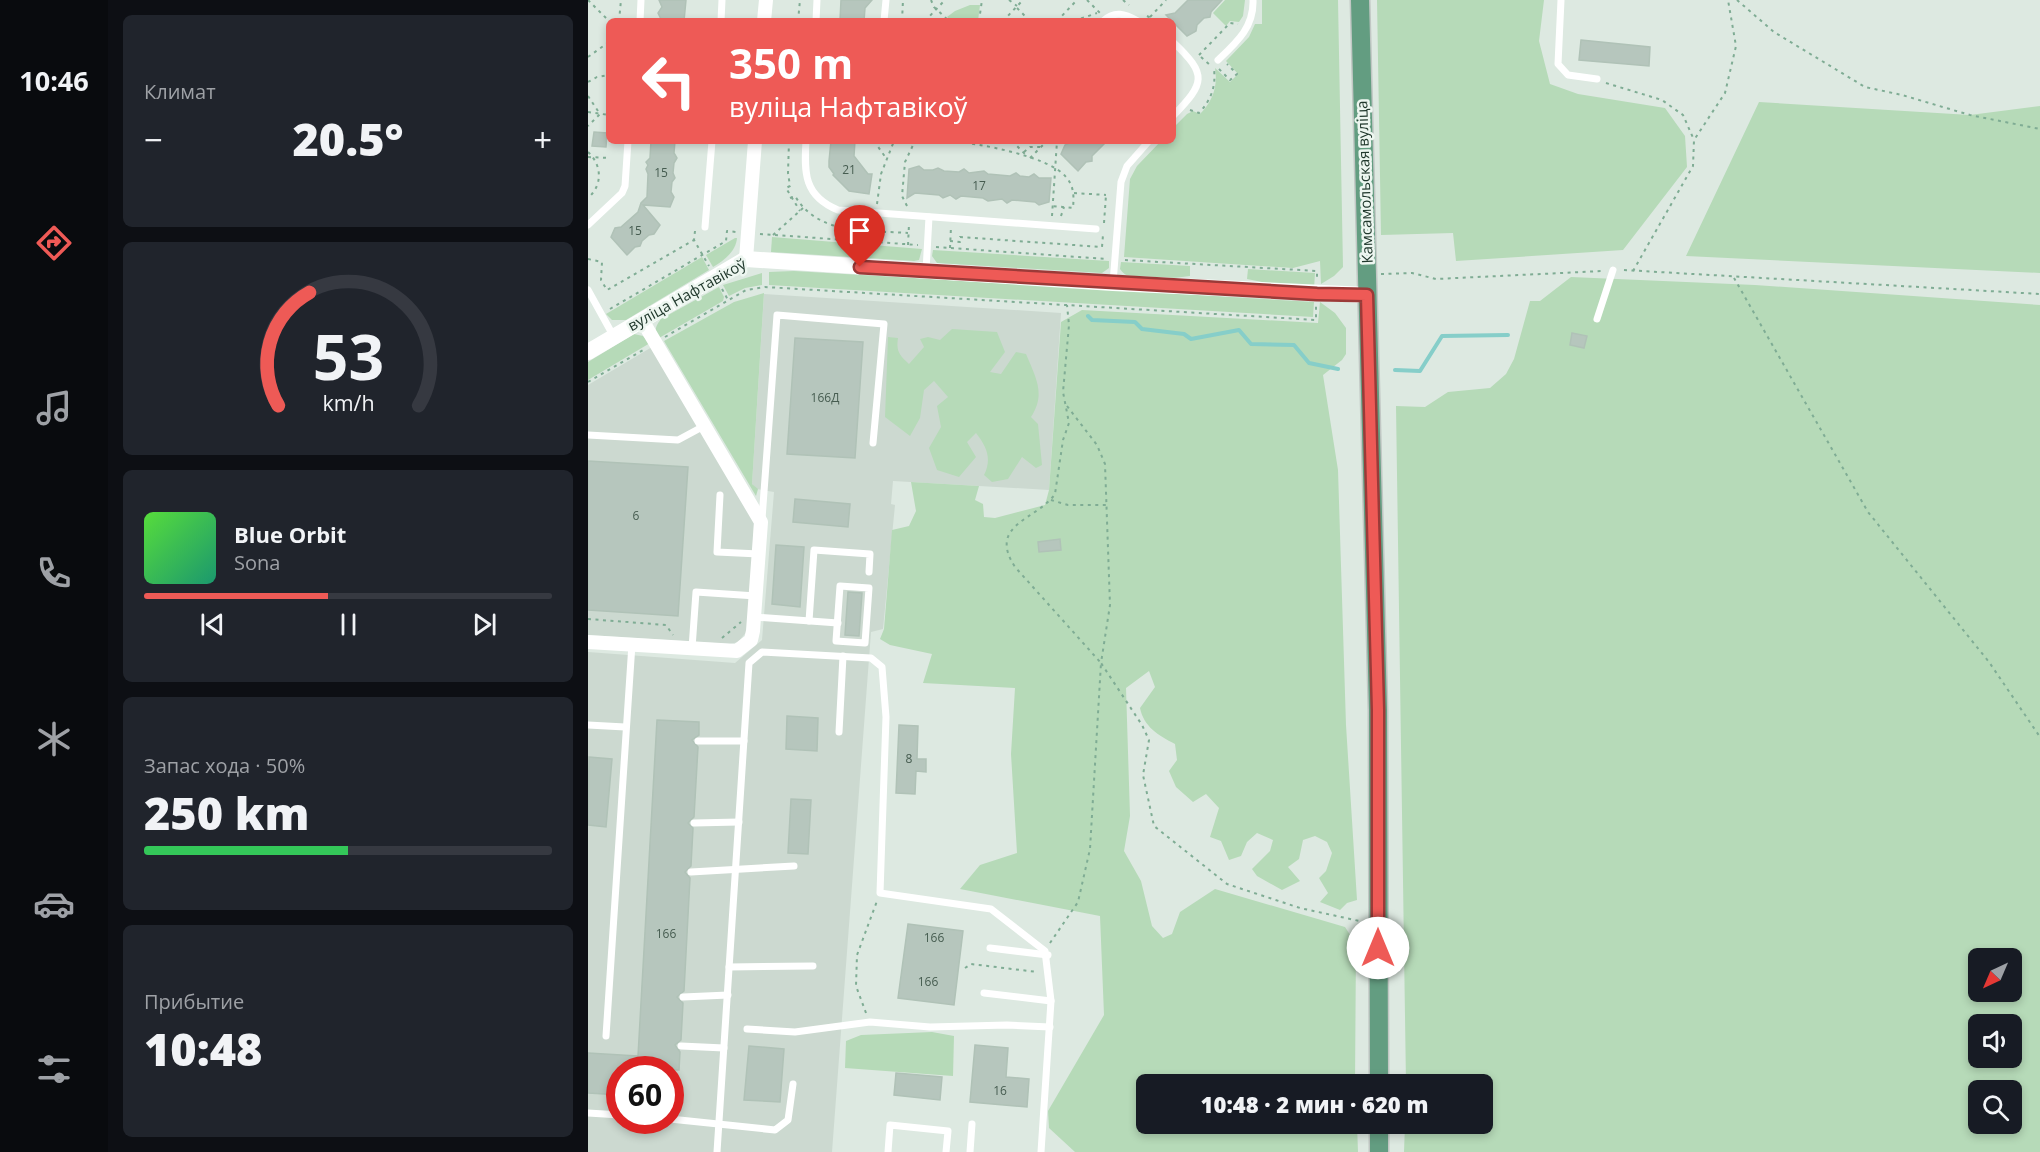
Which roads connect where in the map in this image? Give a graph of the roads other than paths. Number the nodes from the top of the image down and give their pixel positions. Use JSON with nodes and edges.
{"nodes":[{"id":1,"x":641,"y":0,"type":"edge"},
{"id":2,"x":722,"y":0,"type":"edge"},
{"id":3,"x":766,"y":0,"type":"edge"},
{"id":4,"x":818,"y":0,"type":"edge"},
{"id":5,"x":886,"y":0,"type":"edge"},
{"id":6,"x":1253,"y":0,"type":"edge"},
{"id":7,"x":1360,"y":0,"type":"edge"},
{"id":8,"x":1561,"y":0,"type":"edge"},
{"id":9,"x":640,"y":18,"type":"edge"},
{"id":10,"x":720,"y":18,"type":"edge"},
{"id":11,"x":764,"y":18,"type":"edge"},
{"id":12,"x":816,"y":18,"type":"edge"},
{"id":13,"x":884,"y":18,"type":"edge"},
{"id":14,"x":1109,"y":18,"type":"edge"},
{"id":15,"x":1131,"y":18,"type":"edge"},
{"id":16,"x":1176,"y":45,"type":"edge"},
{"id":17,"x":1217,"y":63,"type":"road end"},
{"id":18,"x":1597,"y":79,"type":"road end"},
{"id":19,"x":1176,"y":113,"type":"edge"},
{"id":20,"x":628,"y":144,"type":"edge"},
{"id":21,"x":712,"y":144,"type":"edge"},
{"id":22,"x":755,"y":144,"type":"edge"},
{"id":23,"x":806,"y":144,"type":"edge"},
{"id":24,"x":1146,"y":144,"type":"edge"},
{"id":25,"x":930,"y":217,"type":"junction"},
{"id":26,"x":588,"y":225,"type":"edge"},
{"id":27,"x":705,"y":227,"type":"dead end"},
{"id":28,"x":1096,"y":229,"type":"dead end"},
{"id":29,"x":746,"y":259,"type":"junction"},
{"id":30,"x":1613,"y":270,"type":"road end"},
{"id":31,"x":926,"y":271,"type":"junction"},
{"id":32,"x":1113,"y":283,"type":"junction"},
{"id":33,"x":588,"y":290,"type":"edge"},
{"id":34,"x":1367,"y":295,"type":"junction"},
{"id":35,"x":1597,"y":319,"type":"dead end"},
{"id":36,"x":642,"y":320,"type":"junction"},
{"id":37,"x":614,"y":337,"type":"junction"},
{"id":38,"x":588,"y":352,"type":"edge"},
{"id":39,"x":704,"y":426,"type":"junction"},
{"id":40,"x":588,"y":435,"type":"edge"},
{"id":41,"x":873,"y":443,"type":"dead end"},
{"id":42,"x":720,"y":495,"type":"dead end"},
{"id":43,"x":761,"y":522,"type":"junction"},
{"id":44,"x":759,"y":554,"type":"junction"},
{"id":45,"x":869,"y":572,"type":"dead end"},
{"id":46,"x":752,"y":595,"type":"junction"},
{"id":47,"x":754,"y":617,"type":"junction"},
{"id":48,"x":809,"y":621,"type":"junction"},
{"id":49,"x":837,"y":623,"type":"junction"},
{"id":50,"x":588,"y":642,"type":"edge"},
{"id":51,"x":632,"y":644,"type":"junction"},
{"id":52,"x":693,"y":644,"type":"junction"},
{"id":53,"x":746,"y":647,"type":"junction"},
{"id":54,"x":762,"y":652,"type":"junction"},
{"id":55,"x":843,"y":656,"type":"junction"},
{"id":56,"x":748,"y":663,"type":"junction"},
{"id":57,"x":588,"y":724,"type":"edge"},
{"id":58,"x":625,"y":727,"type":"junction"},
{"id":59,"x":839,"y":732,"type":"dead end"},
{"id":60,"x":698,"y":741,"type":"dead end"},
{"id":61,"x":744,"y":741,"type":"junction"},
{"id":62,"x":739,"y":822,"type":"junction"},
{"id":63,"x":694,"y":823,"type":"dead end"},
{"id":64,"x":794,"y":866,"type":"dead end"},
{"id":65,"x":736,"y":870,"type":"junction"},
{"id":66,"x":691,"y":872,"type":"dead end"},
{"id":67,"x":990,"y":948,"type":"dead end"},
{"id":68,"x":1047,"y":953,"type":"junction"},
{"id":69,"x":813,"y":966,"type":"dead end"},
{"id":70,"x":729,"y":967,"type":"junction"},
{"id":71,"x":984,"y":993,"type":"dead end"},
{"id":72,"x":728,"y":995,"type":"junction"},
{"id":73,"x":684,"y":997,"type":"dead end"},
{"id":74,"x":1052,"y":1001,"type":"junction"},
{"id":75,"x":1050,"y":1027,"type":"junction"},
{"id":76,"x":747,"y":1029,"type":"dead end"},
{"id":77,"x":606,"y":1036,"type":"dead end"},
{"id":78,"x":681,"y":1046,"type":"dead end"},
{"id":79,"x":724,"y":1048,"type":"junction"},
{"id":80,"x":1378,"y":1074,"type":"edge"},
{"id":81,"x":793,"y":1084,"type":"dead end"},
{"id":82,"x":588,"y":1113,"type":"edge"},
{"id":83,"x":606,"y":1114,"type":"edge"},
{"id":84,"x":684,"y":1120,"type":"edge"},
{"id":85,"x":719,"y":1123,"type":"junction"},
{"id":86,"x":972,"y":1124,"type":"dead end"},
{"id":87,"x":1379,"y":1134,"type":"edge"},
{"id":88,"x":717,"y":1152,"type":"edge"},
{"id":89,"x":888,"y":1152,"type":"edge"},
{"id":90,"x":946,"y":1152,"type":"edge"},
{"id":91,"x":970,"y":1152,"type":"edge"},
{"id":92,"x":1041,"y":1152,"type":"edge"},
{"id":93,"x":1379,"y":1152,"type":"edge"}],
"edges":[{"from":1,"to":9,"type":"lane"},
{"from":2,"to":10,"type":"lane"},
{"from":3,"to":11,"type":"street"},
{"from":4,"to":12,"type":"lane"},
{"from":5,"to":13,"type":"lane"},
{"from":6,"to":17,"type":"lane"},
{"from":7,"to":34,"type":"main road","name":"Камсамольская вуліца"},
{"from":8,"to":18,"type":"lane"},
{"from":14,"to":15,"type":"lane"},
{"from":16,"to":19,"type":"lane"},
{"from":20,"to":26,"type":"lane"},
{"from":21,"to":27,"type":"lane"},
{"from":22,"to":29,"type":"street"},
{"from":23,"to":25,"type":"lane"},
{"from":24,"to":32,"type":"lane"},
{"from":25,"to":28,"type":"lane"},
{"from":25,"to":31,"type":"lane"},
{"from":29,"to":31,"type":"street","name":"вуліца Нафтавікоў"},
{"from":29,"to":36,"type":"street","name":"вуліца Нафтавікоў"},
{"from":30,"to":35,"type":"lane"},
{"from":31,"to":32,"type":"street","name":"вуліца Нафтавікоў"},
{"from":32,"to":34,"type":"street","name":"вуліца Нафтавікоў"},
{"from":33,"to":37,"type":"lane"},
{"from":34,"to":80,"type":"main road","name":"Камсамольская вуліца"},
{"from":36,"to":37,"type":"street","name":"вуліца Нафтавікоў"},
{"from":36,"to":39,"type":"street"},
{"from":37,"to":38,"type":"street","name":"вуліца Нафтавікоў"},
{"from":39,"to":40,"type":"lane"},
{"from":39,"to":43,"type":"street"},
{"from":41,"to":43,"type":"lane"},
{"from":42,"to":44,"type":"lane"},
{"from":43,"to":44,"type":"street"},
{"from":44,"to":46,"type":"street"},
{"from":45,"to":48,"type":"lane"},
{"from":46,"to":47,"type":"street"},
{"from":46,"to":52,"type":"lane"},
{"from":47,"to":48,"type":"lane"},
{"from":47,"to":53,"type":"street"},
{"from":48,"to":49,"type":"lane"},
{"from":49,"to":49,"type":"lane"},
{"from":50,"to":51,"type":"street"},
{"from":51,"to":52,"type":"street"},
{"from":51,"to":58,"type":"lane"},
{"from":52,"to":53,"type":"street"},
{"from":53,"to":54,"type":"lane"},
{"from":53,"to":56,"type":"lane"},
{"from":54,"to":55,"type":"lane"},
{"from":54,"to":56,"type":"lane"},
{"from":55,"to":59,"type":"lane"},
{"from":55,"to":68,"type":"lane"},
{"from":56,"to":61,"type":"lane"},
{"from":57,"to":58,"type":"lane"},
{"from":58,"to":77,"type":"lane"},
{"from":60,"to":61,"type":"lane"},
{"from":61,"to":62,"type":"lane"},
{"from":62,"to":63,"type":"lane"},
{"from":62,"to":65,"type":"lane"},
{"from":64,"to":65,"type":"lane"},
{"from":65,"to":66,"type":"lane"},
{"from":65,"to":70,"type":"lane"},
{"from":67,"to":68,"type":"lane"},
{"from":68,"to":74,"type":"lane"},
{"from":69,"to":70,"type":"lane"},
{"from":70,"to":72,"type":"lane"},
{"from":71,"to":74,"type":"lane"},
{"from":72,"to":73,"type":"lane"},
{"from":72,"to":79,"type":"lane"},
{"from":74,"to":75,"type":"lane"},
{"from":75,"to":76,"type":"lane"},
{"from":75,"to":92,"type":"lane"},
{"from":78,"to":79,"type":"lane"},
{"from":79,"to":85,"type":"lane"},
{"from":81,"to":85,"type":"lane"},
{"from":82,"to":83,"type":"lane"},
{"from":84,"to":85,"type":"lane"},
{"from":85,"to":88,"type":"lane"},
{"from":86,"to":91,"type":"lane"},
{"from":87,"to":93,"type":"main road"},
{"from":89,"to":90,"type":"lane"}]}
